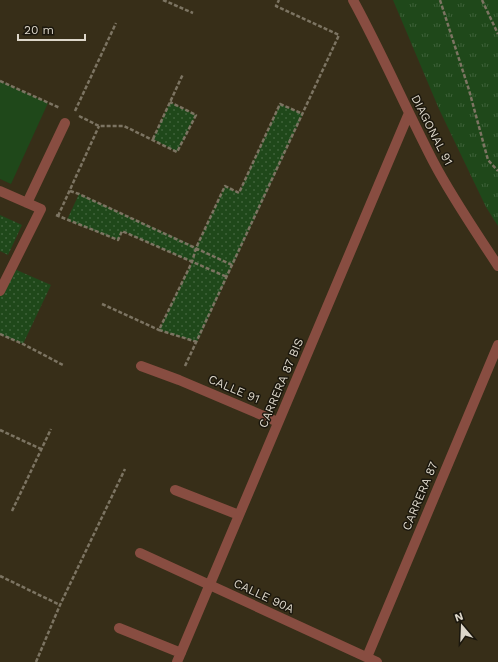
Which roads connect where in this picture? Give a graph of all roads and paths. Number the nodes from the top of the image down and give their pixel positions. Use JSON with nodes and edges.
{"nodes":[{"id":1,"x":163,"y":0,"type":"edge"},
{"id":2,"x":278,"y":0,"type":"edge"},
{"id":3,"x":353,"y":0,"type":"edge"},
{"id":4,"x":440,"y":0,"type":"edge"},
{"id":5,"x":482,"y":0,"type":"edge"},
{"id":6,"x":193,"y":13,"type":"dead end"},
{"id":7,"x":116,"y":23,"type":"dead end"},
{"id":8,"x":498,"y":34,"type":"edge"},
{"id":9,"x":183,"y":74,"type":"dead end"},
{"id":10,"x":0,"y":81,"type":"edge"},
{"id":11,"x":170,"y":102,"type":"junction"},
{"id":12,"x":61,"y":108,"type":"dead end"},
{"id":13,"x":409,"y":113,"type":"junction"},
{"id":14,"x":303,"y":114,"type":"junction"},
{"id":15,"x":65,"y":123,"type":"dead end"},
{"id":16,"x":100,"y":126,"type":"junction"},
{"id":17,"x":153,"y":139,"type":"junction"},
{"id":18,"x":498,"y":171,"type":"edge"},
{"id":19,"x":0,"y":191,"type":"edge"},
{"id":20,"x":70,"y":191,"type":"junction"},
{"id":21,"x":27,"y":203,"type":"junction"},
{"id":22,"x":41,"y":209,"type":"junction"},
{"id":23,"x":58,"y":216,"type":"junction"},
{"id":24,"x":196,"y":248,"type":"junction"},
{"id":25,"x":192,"y":262,"type":"junction"},
{"id":26,"x":232,"y":265,"type":"junction"},
{"id":27,"x":498,"y":266,"type":"edge"},
{"id":28,"x":227,"y":277,"type":"junction"},
{"id":29,"x":0,"y":292,"type":"edge"},
{"id":30,"x":102,"y":304,"type":"dead end"},
{"id":31,"x":159,"y":330,"type":"junction"},
{"id":32,"x":0,"y":334,"type":"edge"},
{"id":33,"x":197,"y":342,"type":"junction"},
{"id":34,"x":498,"y":345,"type":"edge"},
{"id":35,"x":63,"y":365,"type":"dead end"},
{"id":36,"x":141,"y":366,"type":"dead end"},
{"id":37,"x":179,"y":380,"type":"junction"},
{"id":38,"x":278,"y":422,"type":"junction"},
{"id":39,"x":51,"y":429,"type":"dead end"},
{"id":40,"x":0,"y":430,"type":"edge"},
{"id":41,"x":41,"y":449,"type":"junction"},
{"id":42,"x":125,"y":469,"type":"dead end"},
{"id":43,"x":175,"y":490,"type":"dead end"},
{"id":44,"x":12,"y":511,"type":"dead end"},
{"id":45,"x":239,"y":515,"type":"junction"},
{"id":46,"x":140,"y":553,"type":"dead end"},
{"id":47,"x":0,"y":576,"type":"edge"},
{"id":48,"x":210,"y":585,"type":"junction"},
{"id":49,"x":60,"y":605,"type":"junction"},
{"id":50,"x":119,"y":628,"type":"dead end"},
{"id":51,"x":367,"y":657,"type":"junction"},
{"id":52,"x":179,"y":658,"type":"edge"},
{"id":53,"x":36,"y":662,"type":"edge"},
{"id":54,"x":377,"y":662,"type":"edge"}],
"edges":[{"from":1,"to":6,"type":"path"},
{"from":2,"to":14,"type":"path"},
{"from":3,"to":13,"type":"street","name":"DIAGONAL 91"},
{"from":4,"to":18,"type":"path"},
{"from":5,"to":8,"type":"path"},
{"from":7,"to":16,"type":"path"},
{"from":9,"to":11,"type":"path"},
{"from":10,"to":12,"type":"path"},
{"from":11,"to":17,"type":"path"},
{"from":11,"to":17,"type":"path"},
{"from":13,"to":27,"type":"street","name":"DIAGONAL 91"},
{"from":13,"to":38,"type":"street","name":"CARRERA 87 BIS"},
{"from":14,"to":24,"type":"path"},
{"from":14,"to":26,"type":"path"},
{"from":15,"to":21,"type":"street"},
{"from":16,"to":17,"type":"path"},
{"from":16,"to":20,"type":"path"},
{"from":19,"to":21,"type":"street"},
{"from":20,"to":23,"type":"path"},
{"from":20,"to":24,"type":"path"},
{"from":21,"to":22,"type":"street"},
{"from":22,"to":23,"type":"path"},
{"from":22,"to":29,"type":"street"},
{"from":23,"to":25,"type":"path"},
{"from":24,"to":25,"type":"path"},
{"from":24,"to":26,"type":"path"},
{"from":25,"to":28,"type":"path"},
{"from":25,"to":31,"type":"path"},
{"from":26,"to":28,"type":"path"},
{"from":28,"to":33,"type":"path"},
{"from":30,"to":31,"type":"path"},
{"from":31,"to":33,"type":"path"},
{"from":32,"to":35,"type":"path"},
{"from":33,"to":37,"type":"path"},
{"from":34,"to":51,"type":"street","name":"CARRERA 87"},
{"from":36,"to":37,"type":"street","name":"CALLE 91"},
{"from":37,"to":38,"type":"street","name":"CALLE 91"},
{"from":38,"to":45,"type":"street","name":"CARRERA 87 BIS"},
{"from":39,"to":41,"type":"path"},
{"from":40,"to":41,"type":"path"},
{"from":41,"to":44,"type":"path"},
{"from":42,"to":49,"type":"path"},
{"from":43,"to":45,"type":"street"},
{"from":45,"to":48,"type":"street","name":"CARRERA 87 BIS"},
{"from":46,"to":48,"type":"street","name":"CALLE 90A"},
{"from":47,"to":49,"type":"path"},
{"from":48,"to":51,"type":"street","name":"CALLE 90A"},
{"from":48,"to":52,"type":"street","name":"CARRERA 87 BIS"},
{"from":49,"to":53,"type":"path"},
{"from":50,"to":52,"type":"street"},
{"from":51,"to":54,"type":"street","name":"CALLE 90A"}]}
